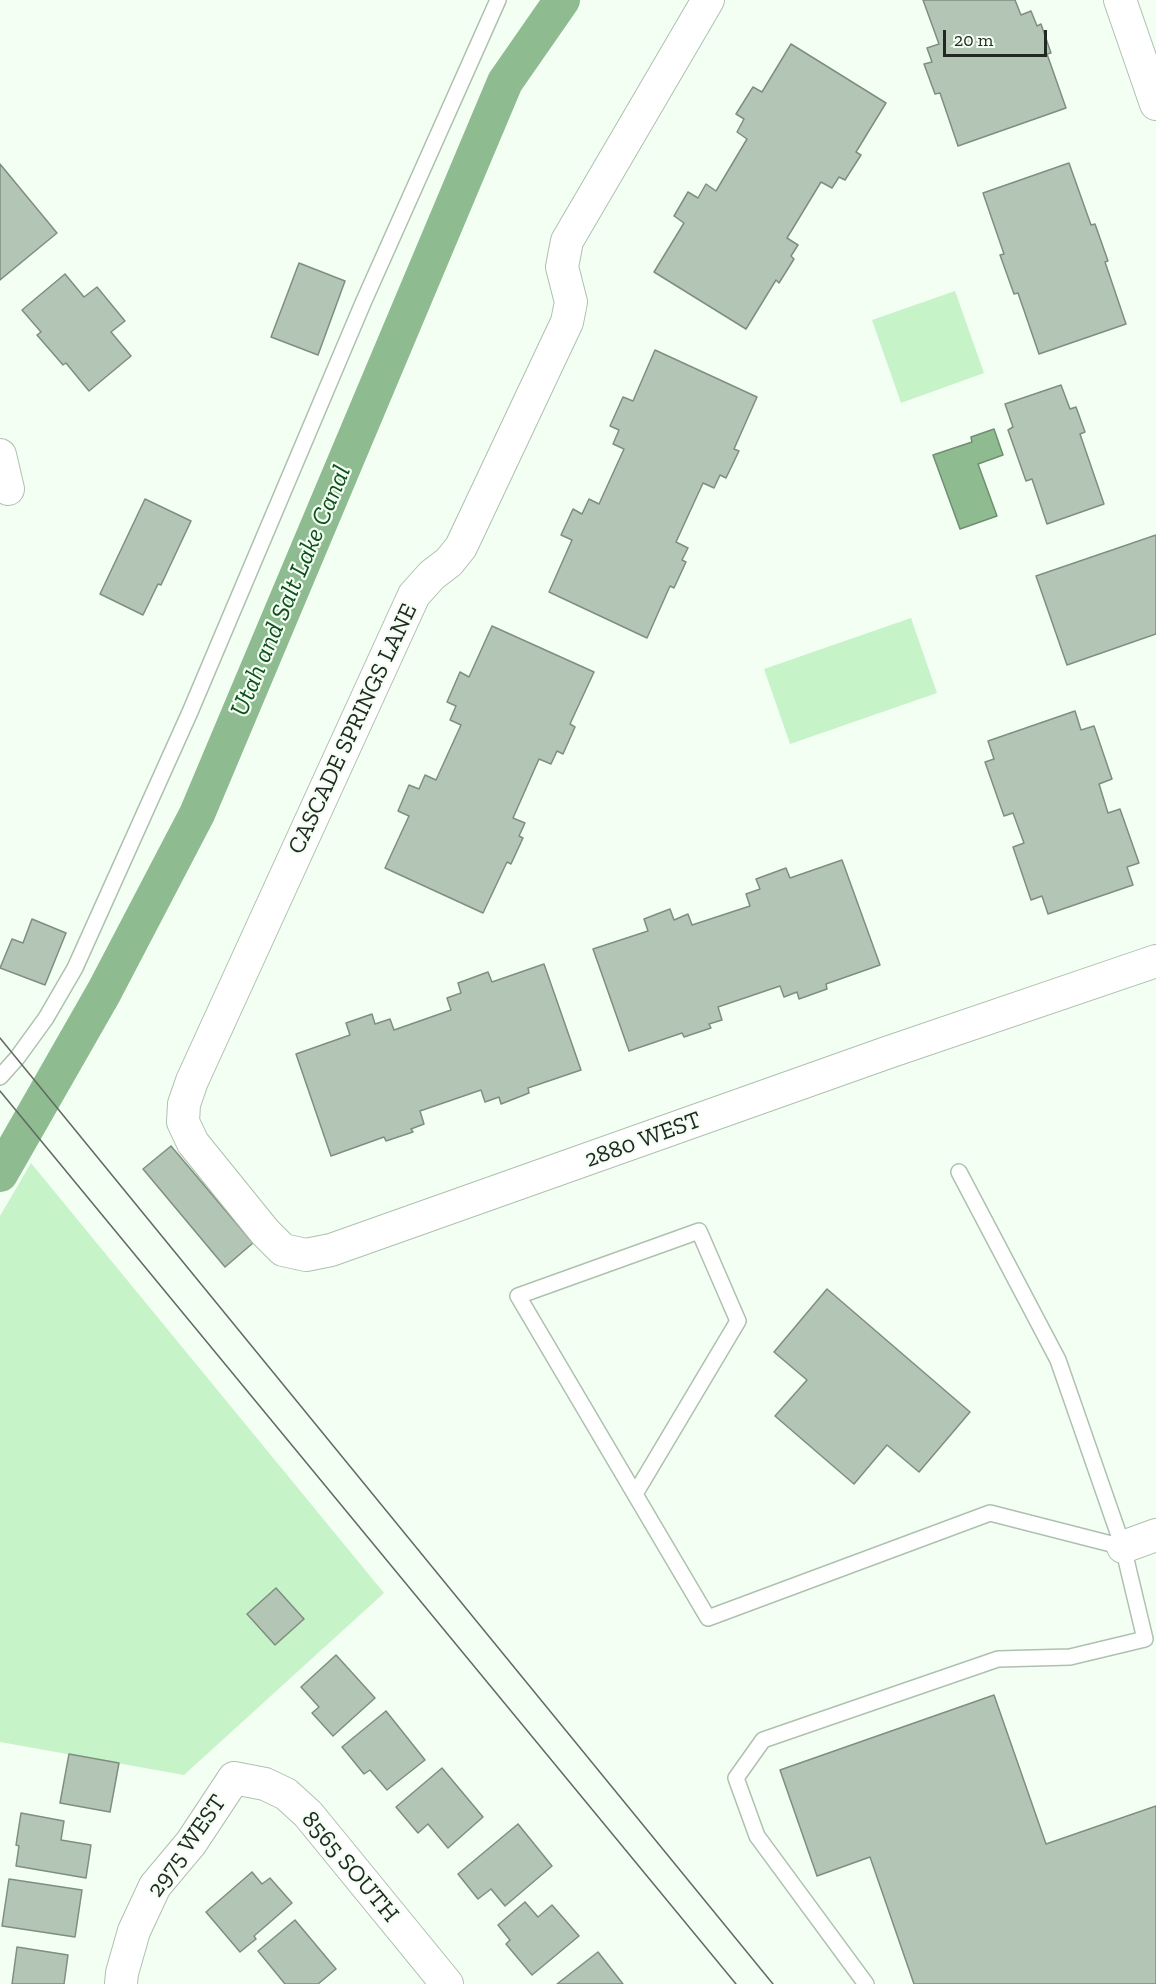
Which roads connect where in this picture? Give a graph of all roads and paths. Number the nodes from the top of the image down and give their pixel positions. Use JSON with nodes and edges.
{"nodes":[{"id":1,"x":498,"y":0,"type":"edge"},
{"id":2,"x":708,"y":0,"type":"edge"},
{"id":3,"x":1120,"y":0,"type":"edge"},
{"id":4,"x":1156,"y":104,"type":"edge"},
{"id":5,"x":0,"y":455,"type":"edge"},
{"id":6,"x":9,"y":489,"type":"dead end"},
{"id":7,"x":1156,"y":961,"type":"edge"},
{"id":8,"x":0,"y":1077,"type":"edge"},
{"id":9,"x":183,"y":1122,"type":"joint"},
{"id":10,"x":959,"y":1172,"type":"dead end"},
{"id":11,"x":635,"y":1494,"type":"junction"},
{"id":12,"x":1156,"y":1535,"type":"edge"},
{"id":13,"x":1124,"y":1547,"type":"junction"},
{"id":14,"x":1151,"y":1639,"type":"edge"},
{"id":15,"x":234,"y":1778,"type":"joint"},
{"id":16,"x":121,"y":1984,"type":"edge"},
{"id":17,"x":447,"y":1984,"type":"edge"},
{"id":18,"x":866,"y":1984,"type":"edge"}],
"edges":[{"from":1,"to":8,"type":"lane"},
{"from":2,"to":9,"type":"street","name":"CASCADE SPRINGS LANE"},
{"from":3,"to":4,"type":"street"},
{"from":5,"to":6,"type":"street"},
{"from":7,"to":9,"type":"street","name":"2880 WEST"},
{"from":10,"to":13,"type":"lane"},
{"from":11,"to":11,"type":"lane"},
{"from":11,"to":13,"type":"lane"},
{"from":12,"to":13,"type":"street"},
{"from":13,"to":14,"type":"lane"},
{"from":14,"to":18,"type":"lane"},
{"from":15,"to":16,"type":"street","name":"2975 WEST"},
{"from":15,"to":17,"type":"street","name":"8565 SOUTH"}]}
